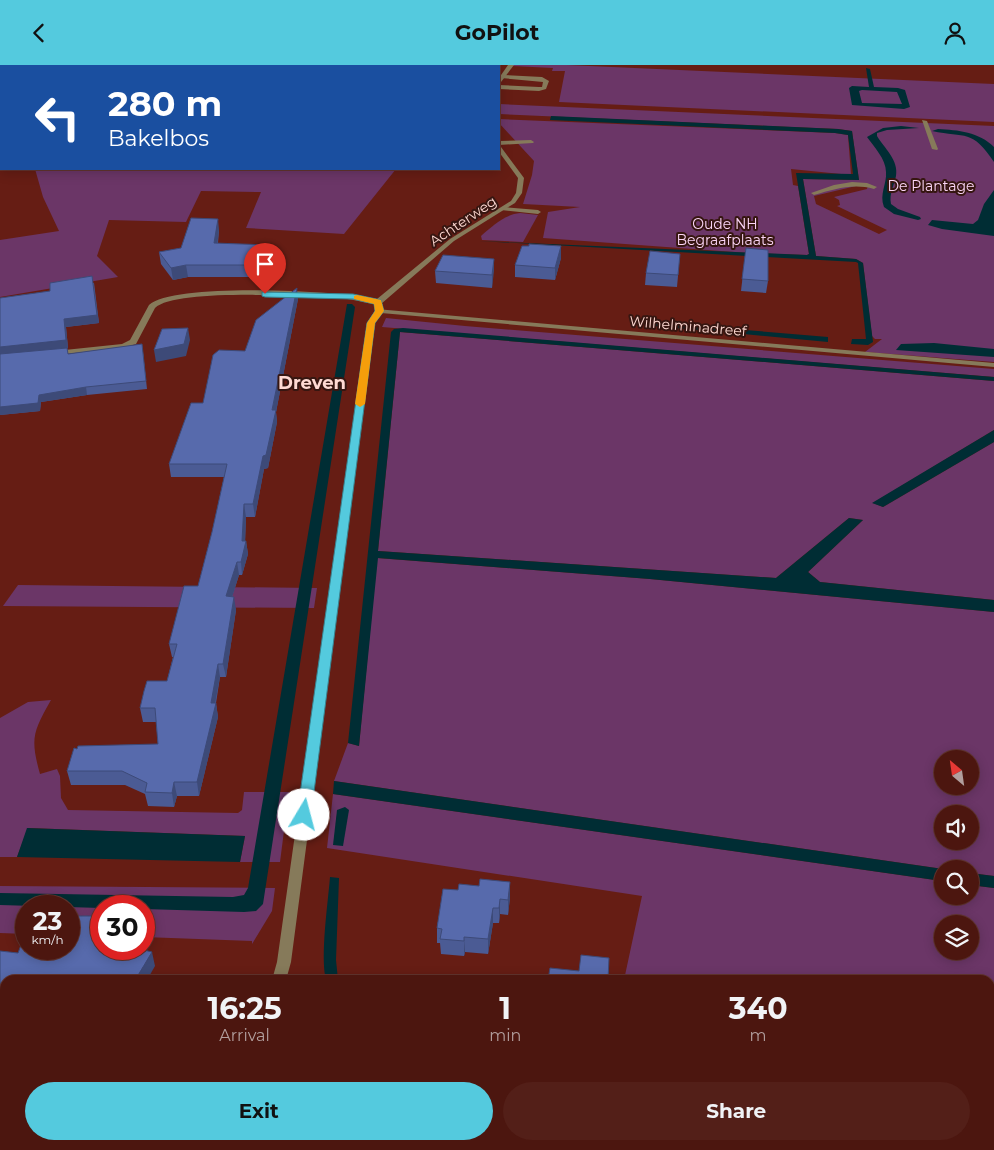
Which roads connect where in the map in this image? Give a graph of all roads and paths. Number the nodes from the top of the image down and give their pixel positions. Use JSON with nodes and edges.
{"nodes":[{"id":1,"x":511,"y":65,"type":"edge"},
{"id":2,"x":501,"y":79,"type":"edge"},
{"id":3,"x":500,"y":87,"type":"edge"},
{"id":4,"x":924,"y":121,"type":"dead end"},
{"id":5,"x":531,"y":142,"type":"dead end"},
{"id":6,"x":500,"y":143,"type":"edge"},
{"id":7,"x":500,"y":149,"type":"edge"},
{"id":8,"x":935,"y":149,"type":"dead end"},
{"id":9,"x":874,"y":187,"type":"dead end"},
{"id":10,"x":814,"y":193,"type":"dead end"},
{"id":11,"x":503,"y":209,"type":"junction"},
{"id":12,"x":538,"y":212,"type":"dead end"},
{"id":13,"x":379,"y":306,"type":"junction"},
{"id":14,"x":48,"y":354,"type":"edge"},
{"id":15,"x":994,"y":365,"type":"edge"},
{"id":16,"x":280,"y":975,"type":"edge"}],
"edges":[{"from":1,"to":2,"type":"street"},
{"from":2,"to":3,"type":"street"},
{"from":4,"to":8,"type":"street"},
{"from":5,"to":6,"type":"street"},
{"from":7,"to":11,"type":"street","name":"Achterweg"},
{"from":9,"to":10,"type":"street"},
{"from":11,"to":12,"type":"street"},
{"from":11,"to":13,"type":"street","name":"Achterweg"},
{"from":13,"to":14,"type":"street","name":"Wilhelminadreef"},
{"from":13,"to":15,"type":"street","name":"Wilhelminadreef"},
{"from":13,"to":16,"type":"street"}]}
